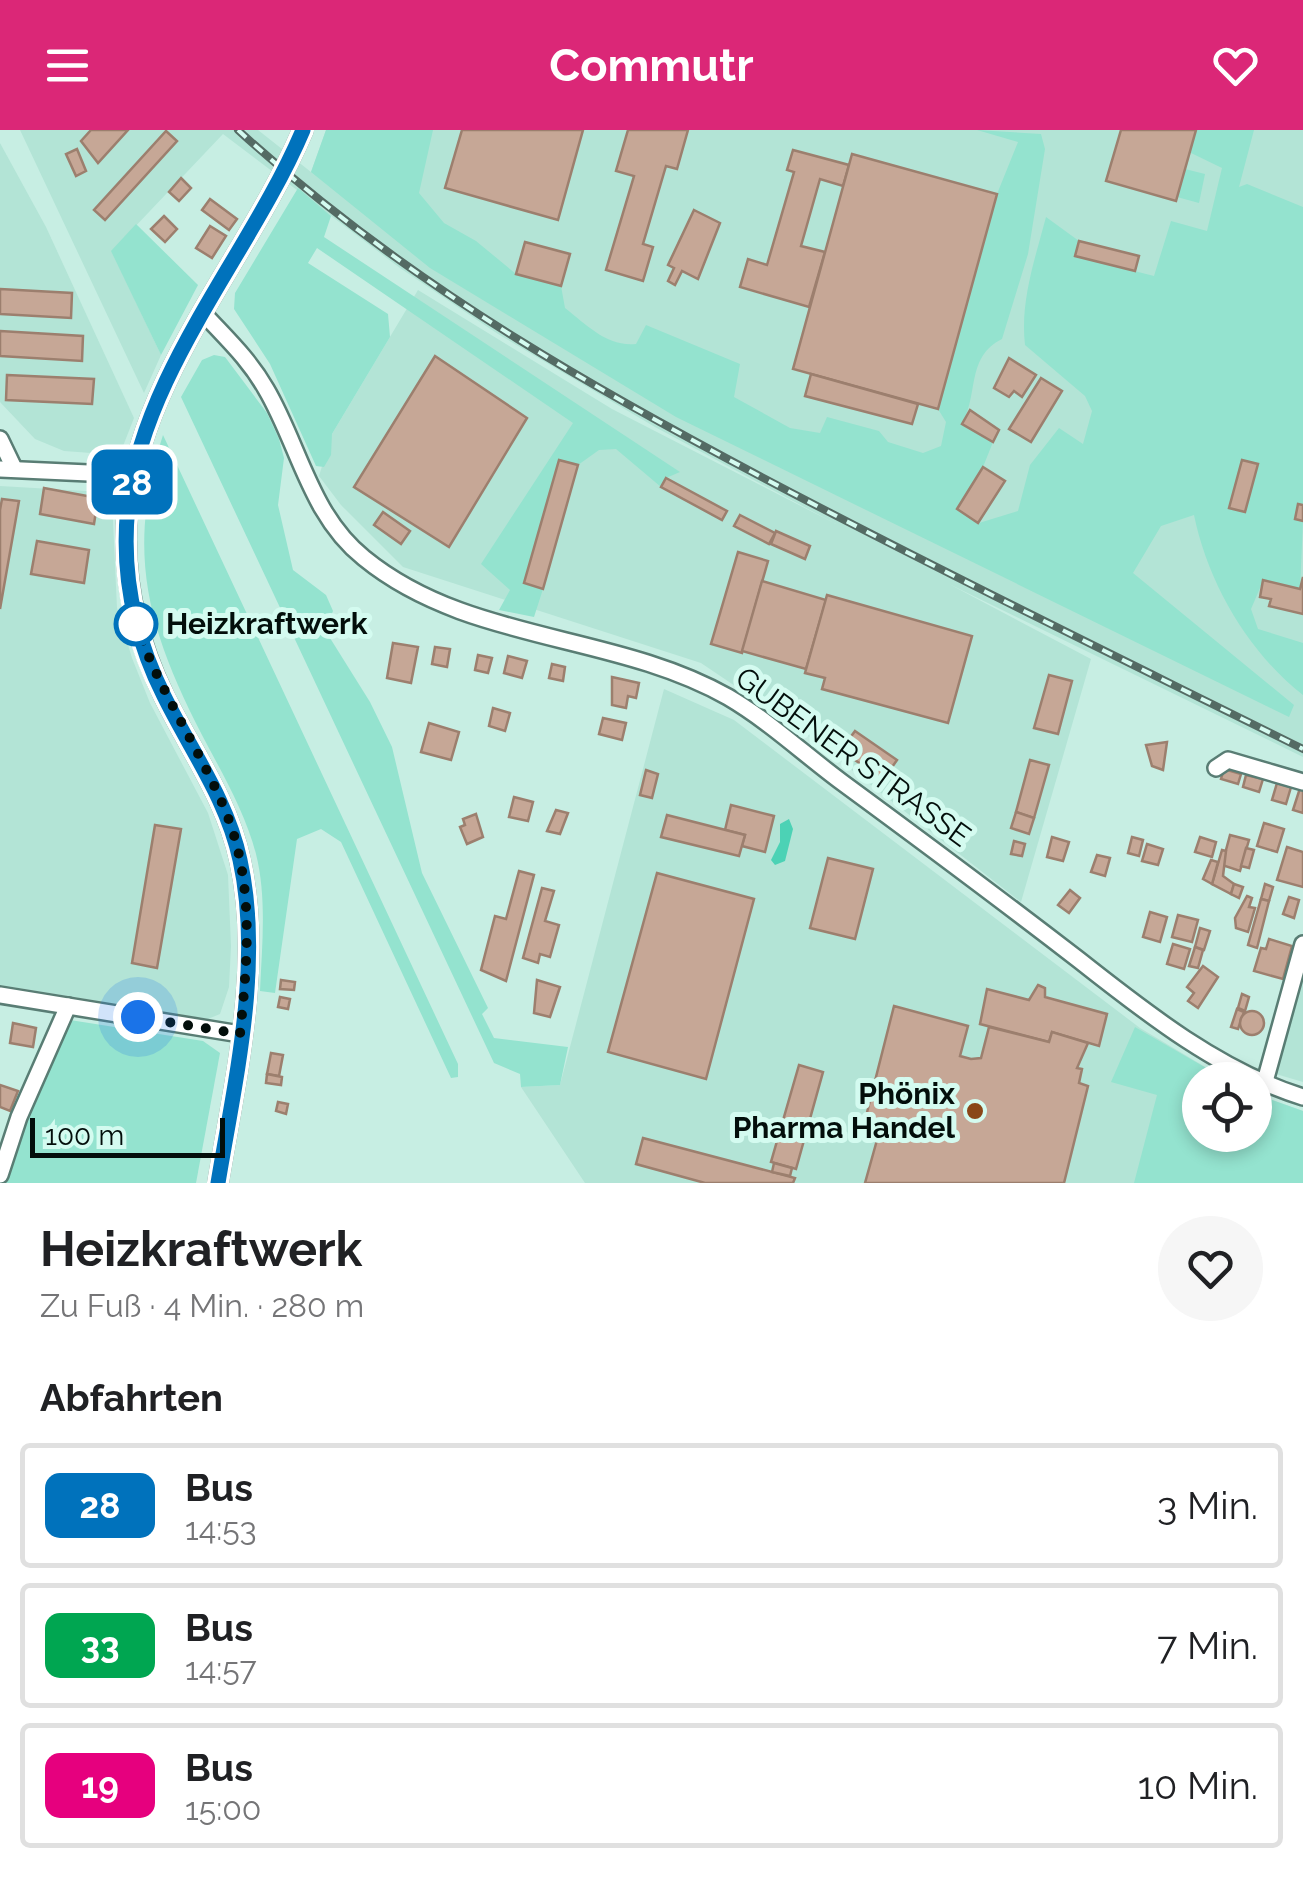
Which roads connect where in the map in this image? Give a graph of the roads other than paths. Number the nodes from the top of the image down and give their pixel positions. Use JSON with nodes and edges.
{"nodes":[{"id":1,"x":303,"y":130,"type":"edge"},
{"id":2,"x":204,"y":314,"type":"junction"},
{"id":3,"x":0,"y":438,"type":"edge"},
{"id":4,"x":6,"y":467,"type":"edge"},
{"id":5,"x":133,"y":475,"type":"junction"},
{"id":6,"x":1216,"y":768,"type":"dead end"},
{"id":7,"x":1303,"y":782,"type":"edge"},
{"id":8,"x":1303,"y":944,"type":"edge"},
{"id":9,"x":0,"y":994,"type":"edge"},
{"id":10,"x":68,"y":1006,"type":"junction"},
{"id":11,"x":240,"y":1034,"type":"junction"},
{"id":12,"x":1227,"y":1062,"type":"edge"},
{"id":13,"x":1270,"y":1062,"type":"edge"},
{"id":14,"x":1272,"y":1088,"type":"edge"},
{"id":15,"x":1303,"y":1098,"type":"edge"},
{"id":16,"x":0,"y":1175,"type":"edge"},
{"id":17,"x":218,"y":1183,"type":"edge"}],
"edges":[{"from":1,"to":2,"type":"main road"},
{"from":2,"to":5,"type":"main road"},
{"from":2,"to":12,"type":"street","name":"GUBENER STRASSE"},
{"from":3,"to":4,"type":"street"},
{"from":4,"to":5,"type":"street"},
{"from":5,"to":11,"type":"main road"},
{"from":6,"to":7,"type":"street"},
{"from":8,"to":13,"type":"street"},
{"from":9,"to":10,"type":"street"},
{"from":10,"to":11,"type":"street"},
{"from":10,"to":16,"type":"street"},
{"from":11,"to":17,"type":"main road"},
{"from":14,"to":15,"type":"street","name":"GUBENER STRASSE"}]}
